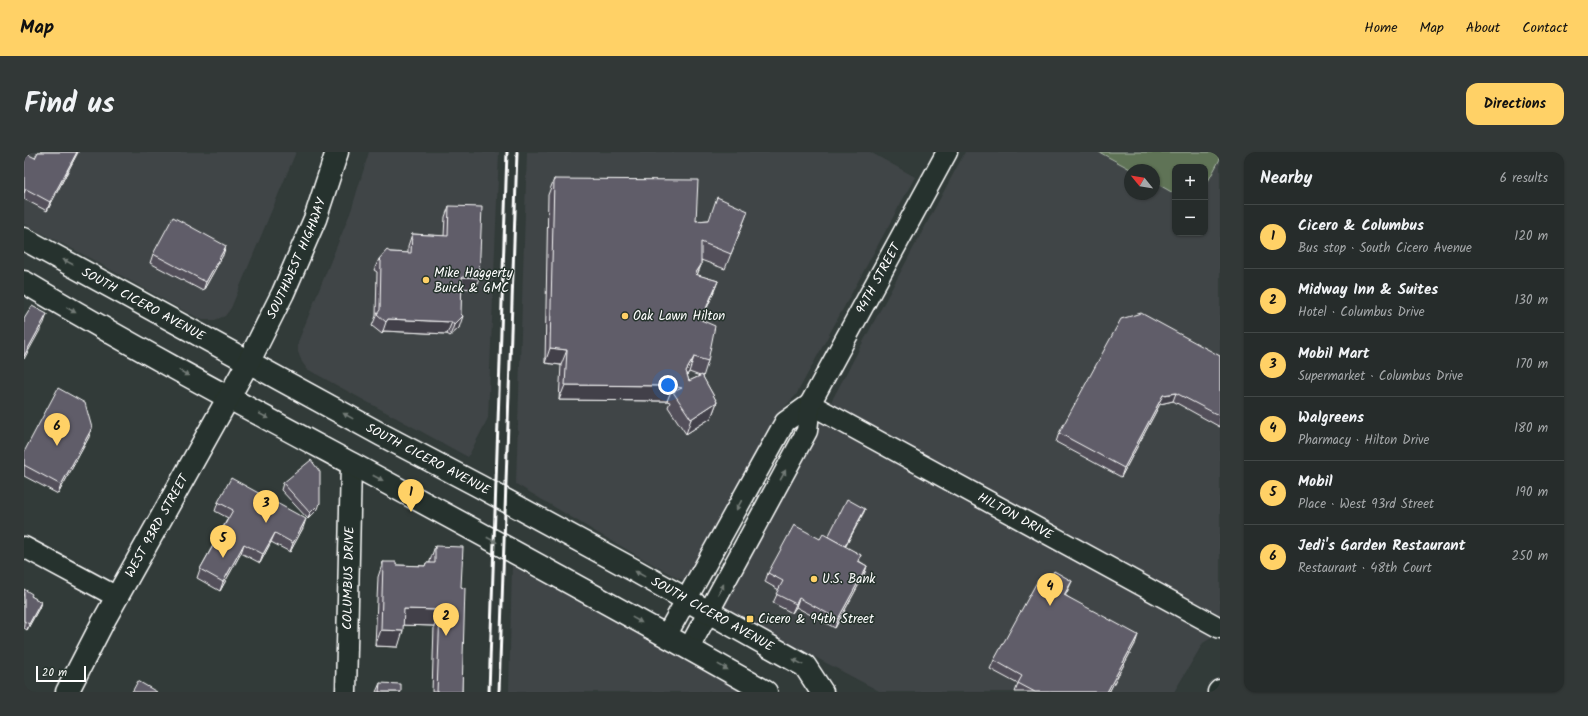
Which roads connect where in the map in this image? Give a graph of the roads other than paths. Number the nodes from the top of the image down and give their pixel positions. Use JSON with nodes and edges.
{"nodes":[{"id":1,"x":337,"y":152,"type":"edge"},
{"id":2,"x":947,"y":152,"type":"edge"},
{"id":3,"x":24,"y":239,"type":"edge"},
{"id":4,"x":24,"y":282,"type":"edge"},
{"id":5,"x":249,"y":361,"type":"junction"},
{"id":6,"x":229,"y":398,"type":"junction"},
{"id":7,"x":810,"y":404,"type":"junction"},
{"id":8,"x":351,"y":464,"type":"junction"},
{"id":9,"x":24,"y":547,"type":"edge"},
{"id":10,"x":117,"y":597,"type":"junction"},
{"id":11,"x":686,"y":599,"type":"junction"},
{"id":12,"x":708,"y":612,"type":"junction"},
{"id":13,"x":1220,"y":628,"type":"edge"},
{"id":14,"x":666,"y":636,"type":"junction"},
{"id":15,"x":689,"y":648,"type":"junction"},
{"id":16,"x":67,"y":692,"type":"edge"},
{"id":17,"x":346,"y":692,"type":"edge"},
{"id":18,"x":766,"y":692,"type":"edge"},
{"id":19,"x":822,"y":692,"type":"edge"}],
"edges":[{"from":1,"to":5,"type":"main road","name":"SOUTHWEST HIGHWAY"},
{"from":2,"to":7,"type":"street","name":"94TH STREET"},
{"from":5,"to":3,"type":"main road","name":"SOUTH CICERO AVENUE","one_way":true},
{"from":4,"to":6,"type":"main road","one_way":true},
{"from":5,"to":6,"type":"main road","name":"WEST 93RD STREET"},
{"from":11,"to":5,"type":"main road","name":"SOUTH CICERO AVENUE","one_way":true},
{"from":6,"to":8,"type":"main road","one_way":true},
{"from":6,"to":10,"type":"main road","name":"WEST 93RD STREET"},
{"from":7,"to":11,"type":"street","name":"94TH STREET","one_way":true},
{"from":12,"to":7,"type":"street","name":"94TH STREET","one_way":true},
{"from":7,"to":13,"type":"street","name":"HILTON DRIVE"},
{"from":8,"to":14,"type":"main road","one_way":true},
{"from":8,"to":17,"type":"street","name":"COLUMBUS DRIVE"},
{"from":9,"to":10,"type":"street"},
{"from":10,"to":16,"type":"main road","name":"WEST 93RD STREET"},
{"from":11,"to":12,"type":"main road","name":"SOUTH CICERO AVENUE"},
{"from":11,"to":14,"type":"street","name":"94TH STREET"},
{"from":12,"to":15,"type":"street","name":"94TH STREET"},
{"from":19,"to":12,"type":"main road","name":"SOUTH CICERO AVENUE","one_way":true},
{"from":14,"to":15,"type":"main road"},
{"from":15,"to":18,"type":"main road","one_way":true}]}
